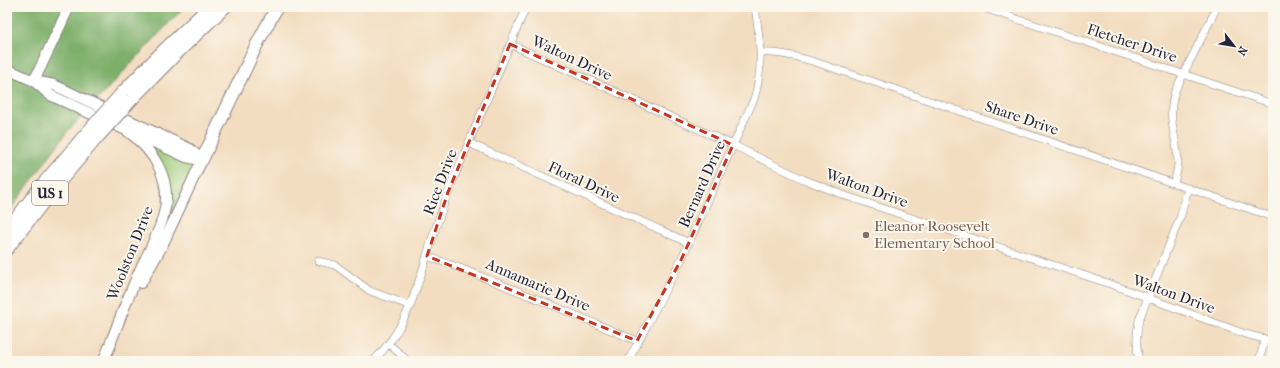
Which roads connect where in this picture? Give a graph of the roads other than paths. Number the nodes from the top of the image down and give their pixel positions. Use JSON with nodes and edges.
{"nodes":[{"id":1,"x":69,"y":7,"type":"edge"},
{"id":2,"x":209,"y":7,"type":"edge"},
{"id":3,"x":225,"y":7,"type":"edge"},
{"id":4,"x":277,"y":7,"type":"edge"},
{"id":5,"x":526,"y":7,"type":"edge"},
{"id":6,"x":755,"y":7,"type":"edge"},
{"id":7,"x":981,"y":7,"type":"edge"},
{"id":8,"x":1217,"y":7,"type":"edge"},
{"id":9,"x":510,"y":44,"type":"junction"},
{"id":10,"x":761,"y":52,"type":"junction"},
{"id":11,"x":7,"y":69,"type":"edge"},
{"id":12,"x":1184,"y":73,"type":"junction"},
{"id":13,"x":34,"y":82,"type":"junction"},
{"id":14,"x":127,"y":97,"type":"junction"},
{"id":15,"x":1273,"y":104,"type":"edge"},
{"id":16,"x":126,"y":130,"type":"junction"},
{"id":17,"x":90,"y":137,"type":"junction"},
{"id":18,"x":469,"y":142,"type":"junction"},
{"id":19,"x":733,"y":145,"type":"junction"},
{"id":20,"x":202,"y":160,"type":"junction"},
{"id":21,"x":1174,"y":183,"type":"junction"},
{"id":22,"x":1188,"y":188,"type":"junction"},
{"id":23,"x":1273,"y":217,"type":"edge"},
{"id":24,"x":7,"y":230,"type":"edge"},
{"id":25,"x":689,"y":243,"type":"junction"},
{"id":26,"x":7,"y":249,"type":"edge"},
{"id":27,"x":427,"y":256,"type":"junction"},
{"id":28,"x":318,"y":261,"type":"dead end"},
{"id":29,"x":1148,"y":298,"type":"junction"},
{"id":30,"x":411,"y":306,"type":"junction"},
{"id":31,"x":1265,"y":339,"type":"junction"},
{"id":32,"x":638,"y":341,"type":"junction"},
{"id":33,"x":1273,"y":341,"type":"edge"},
{"id":34,"x":389,"y":344,"type":"junction"},
{"id":35,"x":108,"y":350,"type":"junction"},
{"id":36,"x":103,"y":361,"type":"edge"},
{"id":37,"x":373,"y":361,"type":"edge"},
{"id":38,"x":408,"y":361,"type":"edge"},
{"id":39,"x":628,"y":361,"type":"edge"},
{"id":40,"x":1139,"y":361,"type":"edge"},
{"id":41,"x":1259,"y":361,"type":"edge"}],
"edges":[{"from":1,"to":13,"type":"main road"},
{"from":2,"to":14,"type":"highway","number":"US 1"},
{"from":3,"to":14,"type":"highway","number":"US 1"},
{"from":4,"to":20,"type":"highway"},
{"from":5,"to":9,"type":"street","name":"Rice Drive"},
{"from":6,"to":10,"type":"street","name":"Bernard Drive"},
{"from":7,"to":12,"type":"street","name":"Fletcher Drive"},
{"from":8,"to":12,"type":"street"},
{"from":9,"to":18,"type":"street","name":"Rice Drive"},
{"from":9,"to":19,"type":"street","name":"Walton Drive"},
{"from":10,"to":19,"type":"street","name":"Bernard Drive"},
{"from":10,"to":21,"type":"street","name":"Share Drive"},
{"from":11,"to":13,"type":"main road","name":"Woolston Drive"},
{"from":12,"to":15,"type":"street","name":"Fletcher Drive"},
{"from":12,"to":21,"type":"street"},
{"from":13,"to":16,"type":"main road","name":"Woolston Drive"},
{"from":13,"to":20,"type":"main road","name":"Woolston Drive"},
{"from":14,"to":17,"type":"highway","number":"US 1","bridge":true},
{"from":16,"to":20,"type":"main road","name":"Woolston Drive"},
{"from":16,"to":35,"type":"main road","name":"Woolston Drive"},
{"from":17,"to":24,"type":"highway","number":"US 1"},
{"from":17,"to":26,"type":"highway","number":"US 1"},
{"from":18,"to":25,"type":"street","name":"Floral Drive"},
{"from":18,"to":27,"type":"street","name":"Rice Drive"},
{"from":19,"to":25,"type":"street","name":"Bernard Drive"},
{"from":19,"to":29,"type":"street","name":"Walton Drive"},
{"from":20,"to":35,"type":"main road","name":"Woolston Drive"},
{"from":21,"to":22,"type":"street","name":"Share Drive"},
{"from":22,"to":23,"type":"street","name":"Share Drive"},
{"from":22,"to":29,"type":"street"},
{"from":25,"to":32,"type":"street","name":"Bernard Drive"},
{"from":27,"to":30,"type":"street","name":"Rice Drive"},
{"from":27,"to":32,"type":"street","name":"Annamarie Drive"},
{"from":28,"to":30,"type":"street"},
{"from":29,"to":31,"type":"street","name":"Walton Drive"},
{"from":29,"to":40,"type":"street"},
{"from":30,"to":34,"type":"street","name":"Rice Drive"},
{"from":31,"to":33,"type":"street","name":"Walton Drive"},
{"from":31,"to":41,"type":"street"},
{"from":32,"to":39,"type":"street","name":"Bernard Drive"},
{"from":34,"to":37,"type":"street","name":"Rice Drive"},
{"from":34,"to":38,"type":"street"},
{"from":35,"to":36,"type":"main road","name":"Woolston Drive"}]}
